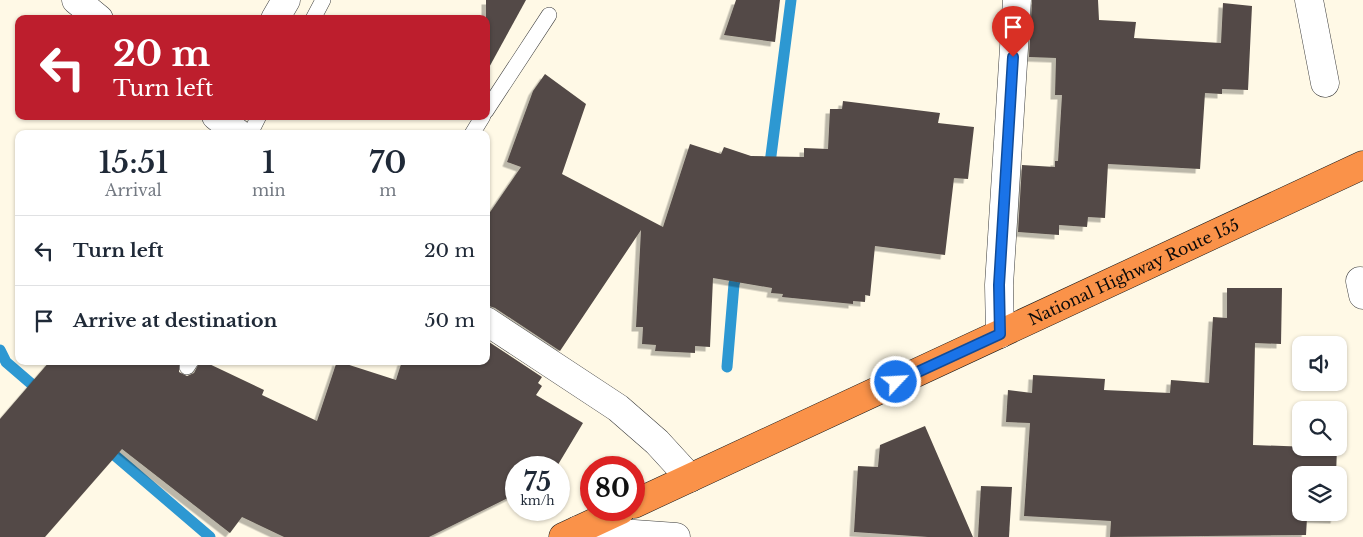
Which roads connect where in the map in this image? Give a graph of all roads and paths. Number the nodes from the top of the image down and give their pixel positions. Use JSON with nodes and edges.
{"nodes":[{"id":1,"x":76,"y":0,"type":"edge"},
{"id":2,"x":286,"y":0,"type":"edge"},
{"id":3,"x":323,"y":0,"type":"edge"},
{"id":4,"x":1016,"y":0,"type":"edge"},
{"id":5,"x":1309,"y":0,"type":"edge"},
{"id":6,"x":94,"y":15,"type":"edge"},
{"id":7,"x":278,"y":15,"type":"edge"},
{"id":8,"x":315,"y":15,"type":"edge"},
{"id":9,"x":549,"y":15,"type":"dead end"},
{"id":10,"x":1325,"y":83,"type":"dead end"},
{"id":11,"x":490,"y":105,"type":"edge"},
{"id":12,"x":1363,"y":166,"type":"edge"},
{"id":13,"x":490,"y":324,"type":"edge"},
{"id":14,"x":1000,"y":334,"type":"junction"},
{"id":15,"x":690,"y":478,"type":"junction"},
{"id":16,"x":645,"y":499,"type":"edge"},
{"id":17,"x":597,"y":521,"type":"edge"},
{"id":18,"x":570,"y":533,"type":"edge"},
{"id":19,"x":676,"y":537,"type":"edge"}],
"edges":[{"from":1,"to":6,"type":"street"},
{"from":2,"to":7,"type":"street"},
{"from":3,"to":8,"type":"lane"},
{"from":4,"to":14,"type":"street"},
{"from":5,"to":10,"type":"street"},
{"from":9,"to":11,"type":"lane"},
{"from":12,"to":14,"type":"highway","name":"National Highway Route 155"},
{"from":13,"to":15,"type":"street"},
{"from":14,"to":15,"type":"highway","name":"National Highway Route 155"},
{"from":15,"to":16,"type":"highway","name":"National Highway Route 155"},
{"from":17,"to":18,"type":"highway"},
{"from":18,"to":19,"type":"street"}]}
